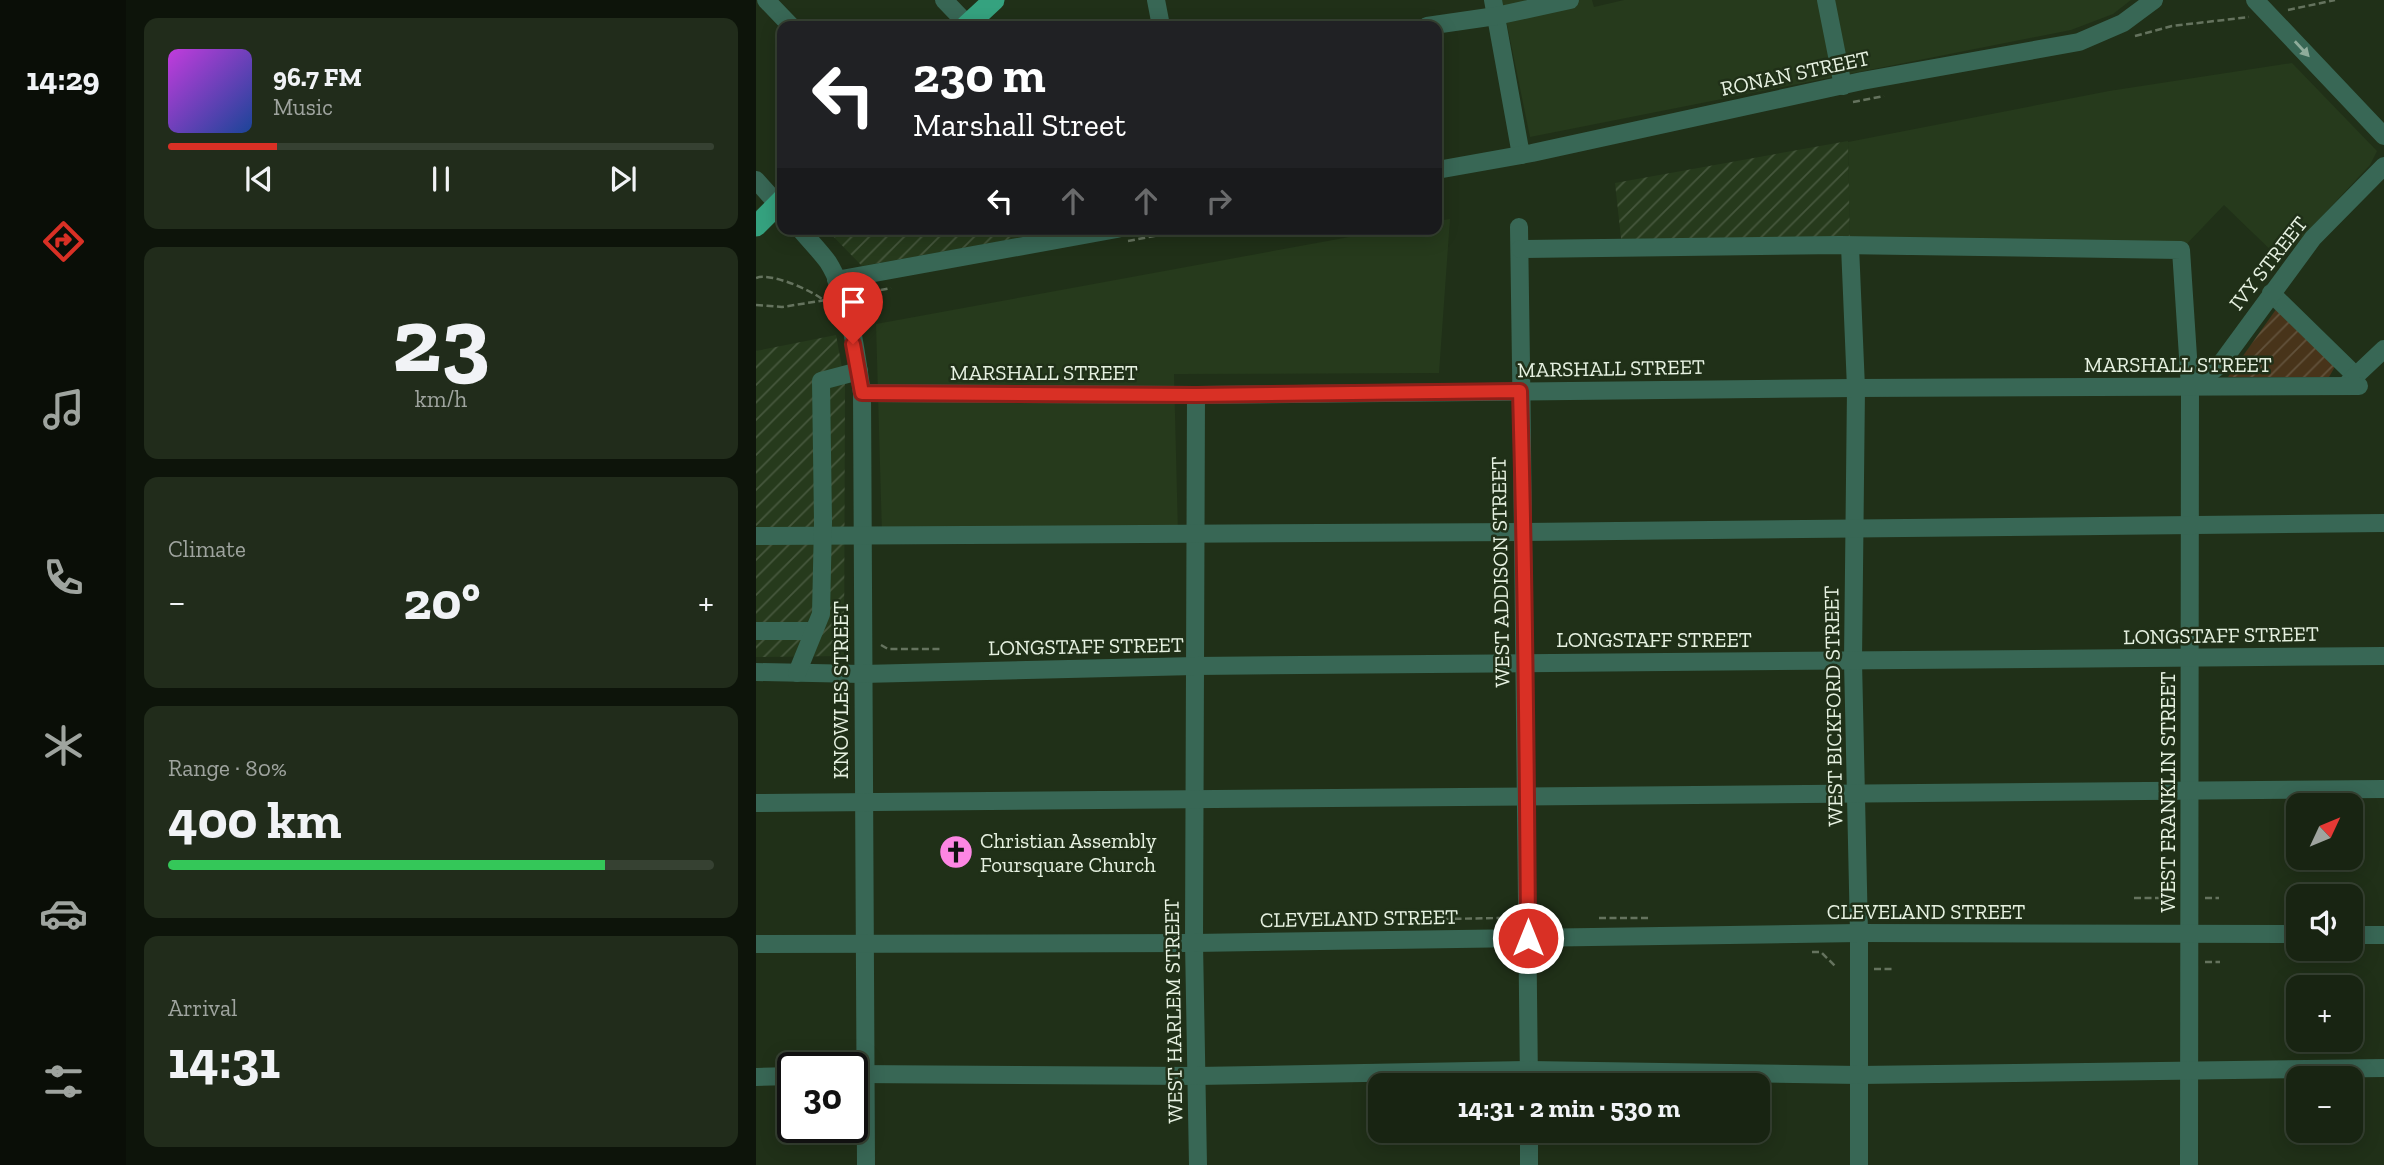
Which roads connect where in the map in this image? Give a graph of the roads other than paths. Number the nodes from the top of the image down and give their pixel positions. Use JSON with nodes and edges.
{"nodes":[{"id":1,"x":766,"y":0,"type":"edge"},
{"id":2,"x":944,"y":0,"type":"edge"},
{"id":3,"x":994,"y":0,"type":"edge"},
{"id":4,"x":1157,"y":0,"type":"edge"},
{"id":5,"x":1570,"y":0,"type":"edge"},
{"id":6,"x":1826,"y":0,"type":"edge"},
{"id":7,"x":2154,"y":0,"type":"edge"},
{"id":8,"x":2255,"y":0,"type":"edge"},
{"id":9,"x":1494,"y":8,"type":"edge"},
{"id":10,"x":786,"y":21,"type":"edge"},
{"id":11,"x":963,"y":21,"type":"edge"},
{"id":12,"x":971,"y":21,"type":"edge"},
{"id":13,"x":1160,"y":21,"type":"edge"},
{"id":14,"x":1442,"y":22,"type":"edge"},
{"id":15,"x":1843,"y":86,"type":"junction"},
{"id":16,"x":2384,"y":136,"type":"edge"},
{"id":17,"x":1521,"y":155,"type":"junction"},
{"id":18,"x":2384,"y":166,"type":"edge"},
{"id":19,"x":1442,"y":169,"type":"edge"},
{"id":20,"x":756,"y":180,"type":"edge"},
{"id":21,"x":777,"y":200,"type":"edge"},
{"id":22,"x":777,"y":208,"type":"edge"},
{"id":23,"x":756,"y":226,"type":"edge"},
{"id":24,"x":1519,"y":226,"type":"dead end"},
{"id":25,"x":805,"y":235,"type":"edge"},
{"id":26,"x":1083,"y":235,"type":"edge"},
{"id":27,"x":1850,"y":246,"type":"junction"},
{"id":28,"x":1520,"y":249,"type":"junction"},
{"id":29,"x":836,"y":280,"type":"junction"},
{"id":30,"x":2271,"y":293,"type":"junction"},
{"id":31,"x":2384,"y":349,"type":"edge"},
{"id":32,"x":859,"y":371,"type":"junction"},
{"id":33,"x":2353,"y":383,"type":"junction"},
{"id":34,"x":2189,"y":387,"type":"junction"},
{"id":35,"x":1856,"y":388,"type":"junction"},
{"id":36,"x":1520,"y":391,"type":"junction"},
{"id":37,"x":862,"y":393,"type":"junction"},
{"id":38,"x":1196,"y":395,"type":"junction"},
{"id":39,"x":2384,"y":523,"type":"edge"},
{"id":40,"x":2189,"y":525,"type":"junction"},
{"id":41,"x":1855,"y":528,"type":"junction"},
{"id":42,"x":1524,"y":532,"type":"junction"},
{"id":43,"x":1196,"y":533,"type":"junction"},
{"id":44,"x":823,"y":536,"type":"junction"},
{"id":45,"x":862,"y":536,"type":"junction"},
{"id":46,"x":756,"y":537,"type":"edge"},
{"id":47,"x":756,"y":631,"type":"edge"},
{"id":48,"x":814,"y":631,"type":"junction"},
{"id":49,"x":2384,"y":656,"type":"edge"},
{"id":50,"x":2189,"y":658,"type":"junction"},
{"id":51,"x":1853,"y":661,"type":"junction"},
{"id":52,"x":1524,"y":663,"type":"junction"},
{"id":53,"x":1195,"y":666,"type":"junction"},
{"id":54,"x":756,"y":672,"type":"edge"},
{"id":55,"x":797,"y":673,"type":"junction"},
{"id":56,"x":862,"y":674,"type":"junction"},
{"id":57,"x":2384,"y":789,"type":"edge"},
{"id":58,"x":2190,"y":791,"type":"junction"},
{"id":59,"x":1856,"y":793,"type":"junction"},
{"id":60,"x":1528,"y":796,"type":"junction"},
{"id":61,"x":1194,"y":799,"type":"junction"},
{"id":62,"x":863,"y":802,"type":"junction"},
{"id":63,"x":756,"y":803,"type":"edge"},
{"id":64,"x":1859,"y":933,"type":"junction"},
{"id":65,"x":2191,"y":933,"type":"junction"},
{"id":66,"x":2286,"y":934,"type":"edge"},
{"id":67,"x":2363,"y":935,"type":"edge"},
{"id":68,"x":2384,"y":935,"type":"edge"},
{"id":69,"x":1528,"y":938,"type":"junction"},
{"id":70,"x":1194,"y":943,"type":"junction"},
{"id":71,"x":756,"y":944,"type":"edge"},
{"id":72,"x":864,"y":945,"type":"junction"},
{"id":73,"x":859,"y":1052,"type":"edge"},
{"id":74,"x":2384,"y":1068,"type":"edge"},
{"id":75,"x":2190,"y":1071,"type":"junction"},
{"id":76,"x":1529,"y":1073,"type":"edge"},
{"id":77,"x":868,"y":1074,"type":"edge"},
{"id":78,"x":1859,"y":1075,"type":"junction"},
{"id":79,"x":777,"y":1076,"type":"edge"},
{"id":80,"x":1196,"y":1076,"type":"junction"},
{"id":81,"x":1770,"y":1076,"type":"edge"},
{"id":82,"x":756,"y":1077,"type":"edge"},
{"id":83,"x":1368,"y":1077,"type":"edge"},
{"id":84,"x":864,"y":1143,"type":"edge"},
{"id":85,"x":1529,"y":1143,"type":"edge"},
{"id":86,"x":866,"y":1165,"type":"edge"},
{"id":87,"x":1198,"y":1165,"type":"edge"},
{"id":88,"x":1529,"y":1165,"type":"edge"},
{"id":89,"x":1859,"y":1165,"type":"edge"},
{"id":90,"x":2189,"y":1165,"type":"edge"}],
"edges":[{"from":1,"to":10,"type":"street"},
{"from":2,"to":11,"type":"street"},
{"from":3,"to":12,"type":"main road"},
{"from":4,"to":13,"type":"street"},
{"from":5,"to":9,"type":"street"},
{"from":6,"to":15,"type":"street"},
{"from":7,"to":15,"type":"street","name":"RONAN STREET"},
{"from":8,"to":16,"type":"street","one_way":true},
{"from":9,"to":14,"type":"street"},
{"from":9,"to":17,"type":"street"},
{"from":15,"to":17,"type":"street","name":"RONAN STREET"},
{"from":17,"to":19,"type":"street","name":"RONAN STREET"},
{"from":18,"to":30,"type":"street","name":"IVY STREET"},
{"from":20,"to":21,"type":"street"},
{"from":22,"to":23,"type":"main road"},
{"from":24,"to":28,"type":"street","name":"WEST ADDISON STREET"},
{"from":25,"to":29,"type":"street","name":"KNOWLES STREET"},
{"from":26,"to":29,"type":"street"},
{"from":27,"to":28,"type":"street"},
{"from":27,"to":34,"type":"street","name":"WEST FRANKLIN STREET"},
{"from":27,"to":35,"type":"street","name":"WEST BICKFORD STREET"},
{"from":28,"to":36,"type":"street","name":"WEST ADDISON STREET"},
{"from":29,"to":32,"type":"street","name":"KNOWLES STREET"},
{"from":30,"to":33,"type":"street"},
{"from":30,"to":34,"type":"street","name":"IVY STREET"},
{"from":31,"to":33,"type":"street"},
{"from":32,"to":37,"type":"street","name":"KNOWLES STREET"},
{"from":32,"to":44,"type":"street"},
{"from":33,"to":34,"type":"street","name":"MARSHALL STREET"},
{"from":34,"to":35,"type":"street","name":"MARSHALL STREET"},
{"from":34,"to":40,"type":"street","name":"WEST FRANKLIN STREET"},
{"from":35,"to":36,"type":"street","name":"MARSHALL STREET"},
{"from":35,"to":41,"type":"street","name":"WEST BICKFORD STREET"},
{"from":36,"to":38,"type":"street","name":"MARSHALL STREET"},
{"from":36,"to":42,"type":"street","name":"WEST ADDISON STREET"},
{"from":37,"to":38,"type":"street","name":"MARSHALL STREET"},
{"from":37,"to":45,"type":"street","name":"KNOWLES STREET"},
{"from":38,"to":43,"type":"street","name":"WEST HARLEM STREET"},
{"from":39,"to":40,"type":"street"},
{"from":40,"to":41,"type":"street"},
{"from":40,"to":50,"type":"street","name":"WEST FRANKLIN STREET"},
{"from":41,"to":42,"type":"street"},
{"from":41,"to":51,"type":"street","name":"WEST BICKFORD STREET"},
{"from":42,"to":43,"type":"street"},
{"from":42,"to":52,"type":"street","name":"WEST ADDISON STREET"},
{"from":43,"to":45,"type":"street"},
{"from":43,"to":53,"type":"street","name":"WEST HARLEM STREET"},
{"from":44,"to":45,"type":"street"},
{"from":44,"to":46,"type":"street"},
{"from":44,"to":48,"type":"street"},
{"from":45,"to":56,"type":"street","name":"KNOWLES STREET"},
{"from":47,"to":48,"type":"street"},
{"from":48,"to":55,"type":"street"},
{"from":49,"to":50,"type":"street","name":"LONGSTAFF STREET"},
{"from":50,"to":51,"type":"street","name":"LONGSTAFF STREET"},
{"from":50,"to":58,"type":"street","name":"WEST FRANKLIN STREET"},
{"from":51,"to":52,"type":"street","name":"LONGSTAFF STREET"},
{"from":51,"to":59,"type":"street","name":"WEST BICKFORD STREET"},
{"from":52,"to":53,"type":"street","name":"LONGSTAFF STREET"},
{"from":52,"to":60,"type":"street","name":"WEST ADDISON STREET"},
{"from":53,"to":56,"type":"street","name":"LONGSTAFF STREET"},
{"from":53,"to":61,"type":"street","name":"WEST HARLEM STREET"},
{"from":54,"to":55,"type":"street","name":"LONGSTAFF STREET"},
{"from":55,"to":56,"type":"street","name":"LONGSTAFF STREET"},
{"from":56,"to":62,"type":"street","name":"KNOWLES STREET"},
{"from":57,"to":58,"type":"street"},
{"from":58,"to":59,"type":"street"},
{"from":58,"to":65,"type":"street","name":"WEST FRANKLIN STREET"},
{"from":59,"to":60,"type":"street"},
{"from":59,"to":64,"type":"street","name":"WEST BICKFORD STREET"},
{"from":60,"to":61,"type":"street"},
{"from":60,"to":69,"type":"street","name":"WEST ADDISON STREET"},
{"from":61,"to":62,"type":"street"},
{"from":61,"to":70,"type":"street","name":"WEST HARLEM STREET"},
{"from":62,"to":63,"type":"street"},
{"from":62,"to":72,"type":"street","name":"KNOWLES STREET"},
{"from":64,"to":65,"type":"street","name":"CLEVELAND STREET"},
{"from":64,"to":69,"type":"street","name":"CLEVELAND STREET"},
{"from":64,"to":78,"type":"street","name":"WEST BICKFORD STREET"},
{"from":65,"to":66,"type":"street","name":"CLEVELAND STREET"},
{"from":65,"to":75,"type":"street","name":"WEST FRANKLIN STREET"},
{"from":67,"to":68,"type":"street"},
{"from":69,"to":70,"type":"street","name":"CLEVELAND STREET"},
{"from":69,"to":76,"type":"street","name":"WEST ADDISON STREET"},
{"from":70,"to":72,"type":"street","name":"CLEVELAND STREET"},
{"from":70,"to":80,"type":"street","name":"WEST HARLEM STREET"},
{"from":71,"to":72,"type":"street","name":"CLEVELAND STREET"},
{"from":72,"to":73,"type":"street","name":"KNOWLES STREET"},
{"from":74,"to":75,"type":"street"},
{"from":75,"to":78,"type":"street"},
{"from":75,"to":90,"type":"street","name":"WEST FRANKLIN STREET"},
{"from":77,"to":80,"type":"street"},
{"from":78,"to":81,"type":"street"},
{"from":78,"to":89,"type":"street","name":"WEST BICKFORD STREET"},
{"from":79,"to":82,"type":"street"},
{"from":80,"to":83,"type":"street"},
{"from":80,"to":87,"type":"street","name":"WEST HARLEM STREET"},
{"from":84,"to":86,"type":"street","name":"KNOWLES STREET"},
{"from":85,"to":88,"type":"street"}]}
